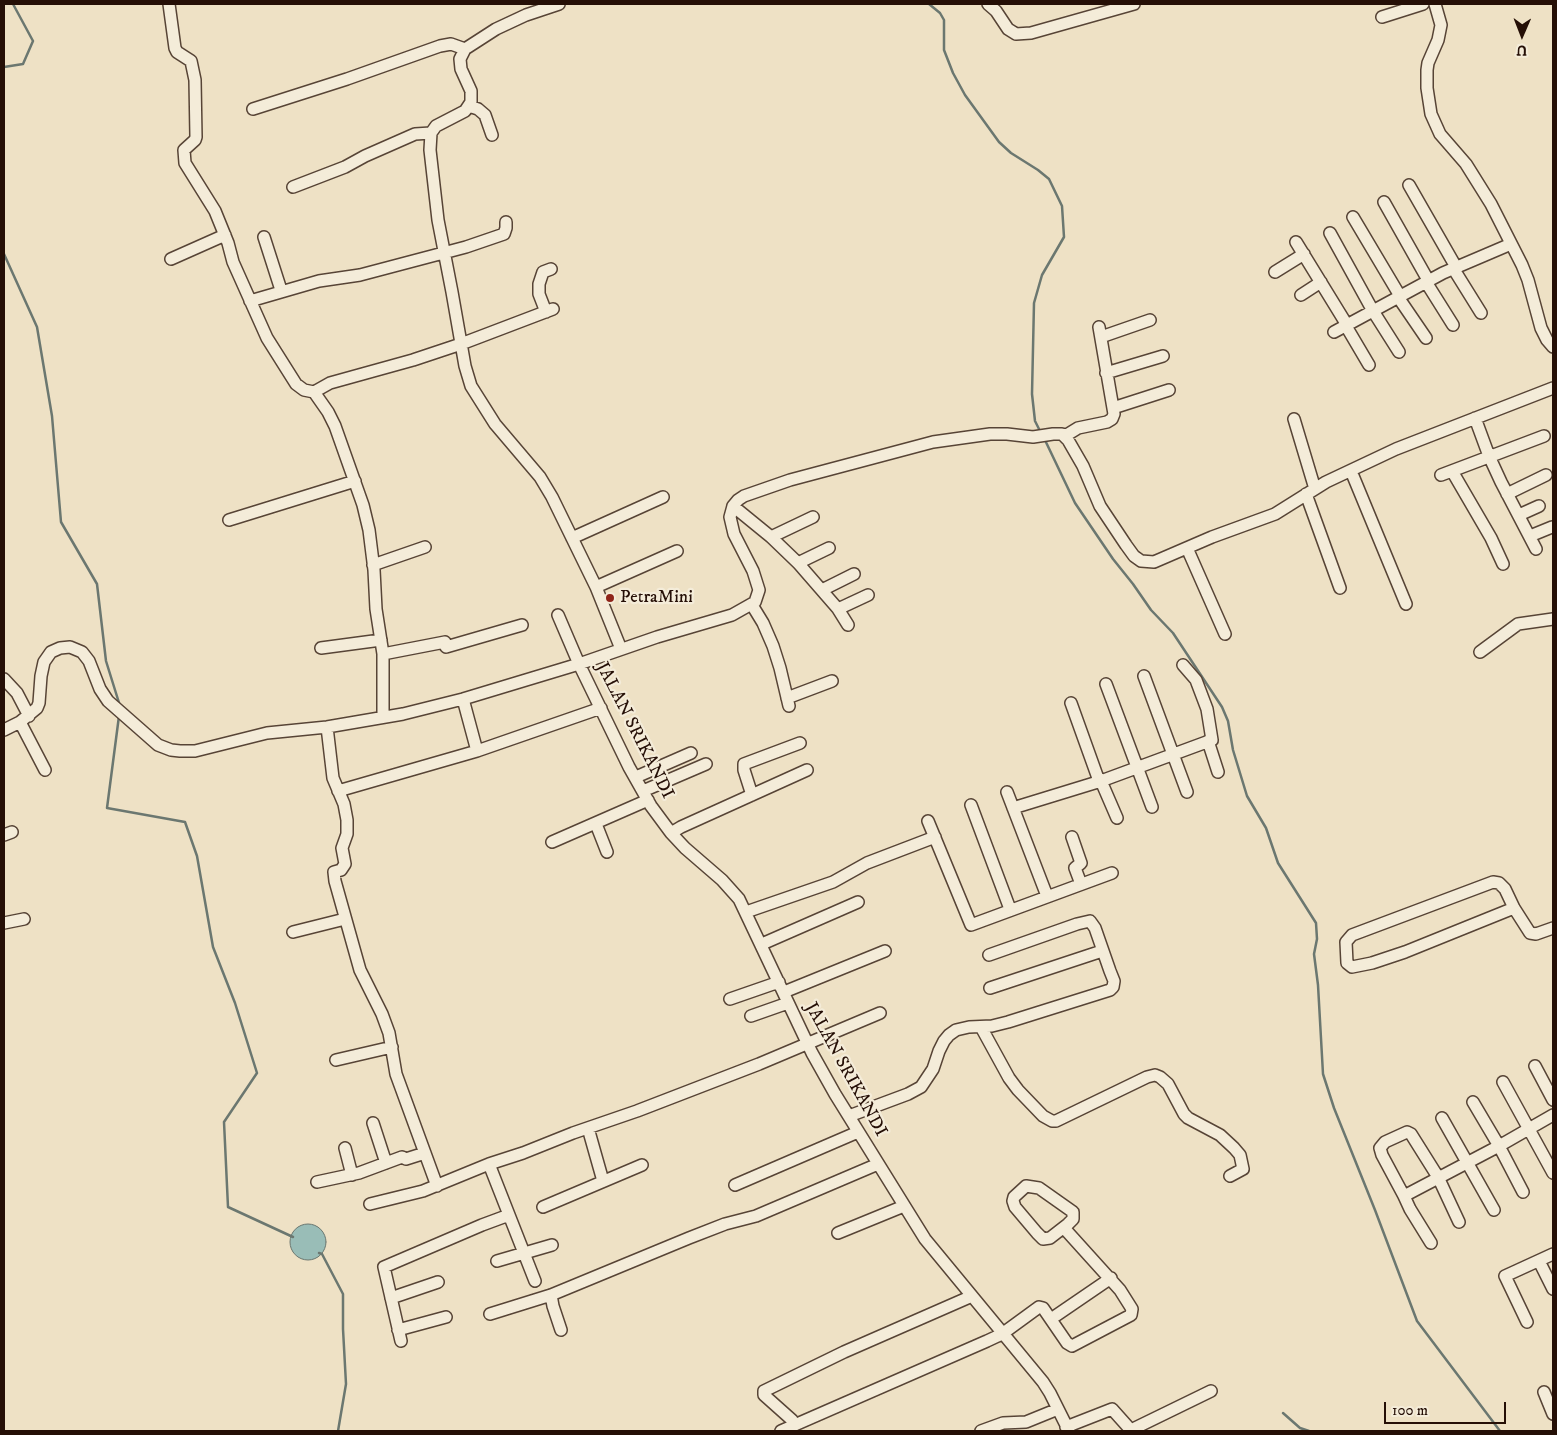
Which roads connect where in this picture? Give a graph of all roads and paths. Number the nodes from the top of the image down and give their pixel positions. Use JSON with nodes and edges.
{"nodes":[{"id":1,"x":169,"y":4,"type":"edge"},
{"id":2,"x":559,"y":4,"type":"edge"},
{"id":3,"x":988,"y":4,"type":"edge"},
{"id":4,"x":1134,"y":4,"type":"edge"},
{"id":5,"x":1423,"y":4,"type":"edge"},
{"id":6,"x":1434,"y":4,"type":"edge"},
{"id":7,"x":1382,"y":17,"type":"dead end"},
{"id":8,"x":465,"y":49,"type":"junction"},
{"id":9,"x":469,"y":106,"type":"junction"},
{"id":10,"x":253,"y":109,"type":"dead end"},
{"id":11,"x":431,"y":134,"type":"junction"},
{"id":12,"x":492,"y":134,"type":"dead end"},
{"id":13,"x":1409,"y":185,"type":"dead end"},
{"id":14,"x":293,"y":187,"type":"dead end"},
{"id":15,"x":1384,"y":202,"type":"dead end"},
{"id":16,"x":1353,"y":217,"type":"dead end"},
{"id":17,"x":506,"y":222,"type":"dead end"},
{"id":18,"x":1330,"y":233,"type":"dead end"},
{"id":19,"x":225,"y":235,"type":"junction"},
{"id":20,"x":264,"y":237,"type":"dead end"},
{"id":21,"x":1296,"y":242,"type":"dead end"},
{"id":22,"x":1511,"y":244,"type":"junction"},
{"id":23,"x":445,"y":253,"type":"junction"},
{"id":24,"x":1304,"y":254,"type":"junction"},
{"id":25,"x":171,"y":260,"type":"dead end"},
{"id":26,"x":1455,"y":267,"type":"junction"},
{"id":27,"x":551,"y":269,"type":"dead end"},
{"id":28,"x":1275,"y":272,"type":"dead end"},
{"id":29,"x":1427,"y":281,"type":"junction"},
{"id":30,"x":1321,"y":282,"type":"junction"},
{"id":31,"x":281,"y":290,"type":"junction"},
{"id":32,"x":1301,"y":295,"type":"dead end"},
{"id":33,"x":1399,"y":296,"type":"junction"},
{"id":34,"x":250,"y":301,"type":"junction"},
{"id":35,"x":1373,"y":311,"type":"junction"},
{"id":36,"x":1481,"y":313,"type":"dead end"},
{"id":37,"x":1150,"y":320,"type":"dead end"},
{"id":38,"x":1347,"y":325,"type":"junction"},
{"id":39,"x":1453,"y":325,"type":"dead end"},
{"id":40,"x":1334,"y":332,"type":"dead end"},
{"id":41,"x":1426,"y":338,"type":"dead end"},
{"id":42,"x":462,"y":344,"type":"junction"},
{"id":43,"x":1553,"y":347,"type":"edge"},
{"id":44,"x":1399,"y":352,"type":"dead end"},
{"id":45,"x":1162,"y":356,"type":"dead end"},
{"id":46,"x":1369,"y":366,"type":"dead end"},
{"id":47,"x":1106,"y":373,"type":"junction"},
{"id":48,"x":1553,"y":388,"type":"edge"},
{"id":49,"x":1169,"y":390,"type":"dead end"},
{"id":50,"x":314,"y":392,"type":"junction"},
{"id":51,"x":1113,"y":408,"type":"junction"},
{"id":52,"x":1475,"y":418,"type":"junction"},
{"id":53,"x":1294,"y":419,"type":"dead end"},
{"id":54,"x":1065,"y":436,"type":"junction"},
{"id":55,"x":1544,"y":436,"type":"dead end"},
{"id":56,"x":1489,"y":456,"type":"junction"},
{"id":57,"x":1351,"y":471,"type":"junction"},
{"id":58,"x":1452,"y":471,"type":"junction"},
{"id":59,"x":1441,"y":475,"type":"dead end"},
{"id":60,"x":1546,"y":475,"type":"dead end"},
{"id":61,"x":355,"y":481,"type":"junction"},
{"id":62,"x":1311,"y":491,"type":"junction"},
{"id":63,"x":1508,"y":494,"type":"junction"},
{"id":64,"x":663,"y":497,"type":"dead end"},
{"id":65,"x":733,"y":506,"type":"junction"},
{"id":66,"x":1539,"y":506,"type":"dead end"},
{"id":67,"x":1519,"y":515,"type":"junction"},
{"id":68,"x":813,"y":517,"type":"dead end"},
{"id":69,"x":228,"y":520,"type":"dead end"},
{"id":70,"x":1552,"y":526,"type":"edge"},
{"id":71,"x":1530,"y":536,"type":"junction"},
{"id":72,"x":771,"y":537,"type":"junction"},
{"id":73,"x":572,"y":538,"type":"junction"},
{"id":74,"x":425,"y":547,"type":"dead end"},
{"id":75,"x":829,"y":548,"type":"dead end"},
{"id":76,"x":1187,"y":548,"type":"junction"},
{"id":77,"x":1536,"y":549,"type":"dead end"},
{"id":78,"x":677,"y":551,"type":"dead end"},
{"id":79,"x":798,"y":563,"type":"junction"},
{"id":80,"x":1503,"y":564,"type":"dead end"},
{"id":81,"x":373,"y":566,"type":"junction"},
{"id":82,"x":854,"y":574,"type":"dead end"},
{"id":83,"x":596,"y":587,"type":"junction"},
{"id":84,"x":1340,"y":588,"type":"dead end"},
{"id":85,"x":822,"y":590,"type":"junction"},
{"id":86,"x":868,"y":595,"type":"dead end"},
{"id":87,"x":1406,"y":604,"type":"dead end"},
{"id":88,"x":752,"y":605,"type":"junction"},
{"id":89,"x":838,"y":609,"type":"junction"},
{"id":90,"x":558,"y":614,"type":"dead end"},
{"id":91,"x":1553,"y":619,"type":"edge"},
{"id":92,"x":522,"y":625,"type":"dead end"},
{"id":93,"x":848,"y":625,"type":"dead end"},
{"id":94,"x":1225,"y":634,"type":"dead end"},
{"id":95,"x":381,"y":640,"type":"junction"},
{"id":96,"x":322,"y":648,"type":"dead end"},
{"id":97,"x":621,"y":649,"type":"junction"},
{"id":98,"x":1480,"y":652,"type":"dead end"},
{"id":99,"x":383,"y":654,"type":"junction"},
{"id":100,"x":579,"y":664,"type":"junction"},
{"id":101,"x":1183,"y":665,"type":"dead end"},
{"id":102,"x":1144,"y":676,"type":"dead end"},
{"id":103,"x":4,"y":679,"type":"edge"},
{"id":104,"x":832,"y":681,"type":"dead end"},
{"id":105,"x":1106,"y":684,"type":"dead end"},
{"id":106,"x":463,"y":699,"type":"junction"},
{"id":107,"x":1071,"y":703,"type":"dead end"},
{"id":108,"x":601,"y":708,"type":"junction"},
{"id":109,"x":383,"y":718,"type":"junction"},
{"id":110,"x":24,"y":719,"type":"junction"},
{"id":111,"x":327,"y":727,"type":"junction"},
{"id":112,"x":4,"y":730,"type":"edge"},
{"id":113,"x":1208,"y":741,"type":"junction"},
{"id":114,"x":800,"y":743,"type":"dead end"},
{"id":115,"x":477,"y":751,"type":"junction"},
{"id":116,"x":691,"y":753,"type":"dead end"},
{"id":117,"x":1173,"y":754,"type":"junction"},
{"id":118,"x":706,"y":764,"type":"dead end"},
{"id":119,"x":1137,"y":767,"type":"junction"},
{"id":120,"x":45,"y":770,"type":"dead end"},
{"id":121,"x":807,"y":770,"type":"dead end"},
{"id":122,"x":1218,"y":772,"type":"dead end"},
{"id":123,"x":636,"y":777,"type":"junction"},
{"id":124,"x":1100,"y":781,"type":"junction"},
{"id":125,"x":338,"y":791,"type":"junction"},
{"id":126,"x":1007,"y":792,"type":"dead end"},
{"id":127,"x":1187,"y":792,"type":"dead end"},
{"id":128,"x":752,"y":795,"type":"junction"},
{"id":129,"x":645,"y":796,"type":"junction"},
{"id":130,"x":971,"y":805,"type":"dead end"},
{"id":131,"x":1152,"y":807,"type":"dead end"},
{"id":132,"x":1013,"y":808,"type":"junction"},
{"id":133,"x":1117,"y":818,"type":"dead end"},
{"id":134,"x":928,"y":821,"type":"dead end"},
{"id":135,"x":596,"y":824,"type":"junction"},
{"id":136,"x":671,"y":833,"type":"junction"},
{"id":137,"x":935,"y":837,"type":"junction"},
{"id":138,"x":1072,"y":837,"type":"dead end"},
{"id":139,"x":552,"y":842,"type":"dead end"},
{"id":140,"x":607,"y":852,"type":"dead end"},
{"id":141,"x":1112,"y":873,"type":"dead end"},
{"id":142,"x":1081,"y":884,"type":"junction"},
{"id":143,"x":1047,"y":896,"type":"junction"},
{"id":144,"x":858,"y":902,"type":"dead end"},
{"id":145,"x":1514,"y":908,"type":"junction"},
{"id":146,"x":1010,"y":909,"type":"junction"},
{"id":147,"x":746,"y":912,"type":"junction"},
{"id":148,"x":24,"y":919,"type":"dead end"},
{"id":149,"x":345,"y":919,"type":"junction"},
{"id":150,"x":4,"y":924,"type":"edge"},
{"id":151,"x":1553,"y":928,"type":"edge"},
{"id":152,"x":293,"y":932,"type":"dead end"},
{"id":153,"x":762,"y":944,"type":"junction"},
{"id":154,"x":885,"y":951,"type":"dead end"},
{"id":155,"x":1102,"y":951,"type":"junction"},
{"id":156,"x":989,"y":955,"type":"dead end"},
{"id":157,"x":782,"y":987,"type":"junction"},
{"id":158,"x":990,"y":988,"type":"dead end"},
{"id":159,"x":730,"y":999,"type":"dead end"},
{"id":160,"x":788,"y":1003,"type":"junction"},
{"id":161,"x":880,"y":1013,"type":"dead end"},
{"id":162,"x":751,"y":1016,"type":"dead end"},
{"id":163,"x":981,"y":1027,"type":"junction"},
{"id":164,"x":808,"y":1043,"type":"junction"},
{"id":165,"x":392,"y":1047,"type":"junction"},
{"id":166,"x":336,"y":1060,"type":"dead end"},
{"id":167,"x":1535,"y":1066,"type":"dead end"},
{"id":168,"x":1503,"y":1082,"type":"dead end"},
{"id":169,"x":1553,"y":1100,"type":"edge"},
{"id":170,"x":1473,"y":1102,"type":"dead end"},
{"id":171,"x":1553,"y":1115,"type":"edge"},
{"id":172,"x":849,"y":1116,"type":"junction"},
{"id":173,"x":1442,"y":1118,"type":"dead end"},
{"id":174,"x":373,"y":1123,"type":"dead end"},
{"id":175,"x":588,"y":1128,"type":"junction"},
{"id":176,"x":1528,"y":1129,"type":"junction"},
{"id":177,"x":858,"y":1132,"type":"junction"},
{"id":178,"x":1500,"y":1146,"type":"junction"},
{"id":179,"x":345,"y":1148,"type":"dead end"},
{"id":180,"x":425,"y":1153,"type":"junction"},
{"id":181,"x":386,"y":1163,"type":"junction"},
{"id":182,"x":1467,"y":1163,"type":"junction"},
{"id":183,"x":489,"y":1164,"type":"junction"},
{"id":184,"x":878,"y":1164,"type":"junction"},
{"id":185,"x":642,"y":1165,"type":"dead end"},
{"id":186,"x":1553,"y":1173,"type":"edge"},
{"id":187,"x":352,"y":1175,"type":"junction"},
{"id":188,"x":1230,"y":1176,"type":"dead end"},
{"id":189,"x":1438,"y":1178,"type":"junction"},
{"id":190,"x":602,"y":1181,"type":"junction"},
{"id":191,"x":318,"y":1182,"type":"dead end"},
{"id":192,"x":735,"y":1184,"type":"dead end"},
{"id":193,"x":430,"y":1188,"type":"junction"},
{"id":194,"x":1523,"y":1192,"type":"dead end"},
{"id":195,"x":1404,"y":1196,"type":"junction"},
{"id":196,"x":370,"y":1204,"type":"dead end"},
{"id":197,"x":904,"y":1206,"type":"junction"},
{"id":198,"x":543,"y":1207,"type":"dead end"},
{"id":199,"x":1494,"y":1210,"type":"dead end"},
{"id":200,"x":509,"y":1215,"type":"junction"},
{"id":201,"x":1459,"y":1222,"type":"dead end"},
{"id":202,"x":1064,"y":1228,"type":"junction"},
{"id":203,"x":838,"y":1234,"type":"dead end"},
{"id":204,"x":1431,"y":1243,"type":"dead end"},
{"id":205,"x":552,"y":1244,"type":"dead end"},
{"id":206,"x":525,"y":1253,"type":"junction"},
{"id":207,"x":1553,"y":1254,"type":"edge"},
{"id":208,"x":1539,"y":1260,"type":"junction"},
{"id":209,"x":497,"y":1261,"type":"dead end"},
{"id":210,"x":1111,"y":1278,"type":"junction"},
{"id":211,"x":535,"y":1281,"type":"dead end"},
{"id":212,"x":438,"y":1282,"type":"dead end"},
{"id":213,"x":1553,"y":1288,"type":"edge"},
{"id":214,"x":551,"y":1294,"type":"junction"},
{"id":215,"x":972,"y":1296,"type":"junction"},
{"id":216,"x":391,"y":1298,"type":"junction"},
{"id":217,"x":490,"y":1314,"type":"dead end"},
{"id":218,"x":446,"y":1317,"type":"dead end"},
{"id":219,"x":1052,"y":1319,"type":"junction"},
{"id":220,"x":1527,"y":1322,"type":"dead end"},
{"id":221,"x":561,"y":1330,"type":"dead end"},
{"id":222,"x":1002,"y":1334,"type":"junction"},
{"id":223,"x":1211,"y":1391,"type":"dead end"},
{"id":224,"x":1544,"y":1392,"type":"dead end"},
{"id":225,"x":1058,"y":1409,"type":"junction"},
{"id":226,"x":1553,"y":1414,"type":"edge"},
{"id":227,"x":795,"y":1425,"type":"junction"},
{"id":228,"x":1068,"y":1429,"type":"edge"},
{"id":229,"x":781,"y":1431,"type":"edge"},
{"id":230,"x":981,"y":1431,"type":"edge"}],
"edges":[{"from":1,"to":19,"type":"street"},
{"from":2,"to":8,"type":"street"},
{"from":3,"to":4,"type":"street"},
{"from":5,"to":7,"type":"street"},
{"from":6,"to":22,"type":"street"},
{"from":8,"to":9,"type":"street"},
{"from":8,"to":10,"type":"street"},
{"from":9,"to":11,"type":"street"},
{"from":9,"to":12,"type":"street"},
{"from":11,"to":14,"type":"street"},
{"from":11,"to":23,"type":"street"},
{"from":13,"to":26,"type":"street"},
{"from":15,"to":29,"type":"street"},
{"from":16,"to":33,"type":"street"},
{"from":17,"to":23,"type":"street"},
{"from":18,"to":35,"type":"street"},
{"from":19,"to":25,"type":"street"},
{"from":19,"to":34,"type":"street"},
{"from":20,"to":31,"type":"street"},
{"from":21,"to":24,"type":"street"},
{"from":22,"to":26,"type":"street"},
{"from":22,"to":43,"type":"street"},
{"from":23,"to":31,"type":"street"},
{"from":23,"to":42,"type":"street"},
{"from":24,"to":28,"type":"street"},
{"from":24,"to":30,"type":"street"},
{"from":26,"to":29,"type":"street"},
{"from":26,"to":36,"type":"street"},
{"from":27,"to":42,"type":"street"},
{"from":29,"to":33,"type":"street"},
{"from":29,"to":39,"type":"street"},
{"from":30,"to":32,"type":"street"},
{"from":30,"to":38,"type":"street"},
{"from":31,"to":34,"type":"street"},
{"from":33,"to":35,"type":"street"},
{"from":33,"to":41,"type":"street"},
{"from":34,"to":50,"type":"street"},
{"from":35,"to":38,"type":"street"},
{"from":35,"to":44,"type":"street"},
{"from":37,"to":47,"type":"street"},
{"from":38,"to":40,"type":"street"},
{"from":38,"to":46,"type":"street"},
{"from":42,"to":50,"type":"street"},
{"from":42,"to":73,"type":"street"},
{"from":45,"to":47,"type":"street"},
{"from":47,"to":51,"type":"street"},
{"from":48,"to":52,"type":"street"},
{"from":49,"to":51,"type":"street"},
{"from":50,"to":61,"type":"street"},
{"from":51,"to":54,"type":"street"},
{"from":52,"to":56,"type":"street"},
{"from":52,"to":57,"type":"street"},
{"from":53,"to":62,"type":"street"},
{"from":54,"to":65,"type":"street"},
{"from":54,"to":76,"type":"street"},
{"from":55,"to":56,"type":"street"},
{"from":56,"to":58,"type":"street"},
{"from":56,"to":63,"type":"street"},
{"from":57,"to":62,"type":"street"},
{"from":57,"to":87,"type":"street"},
{"from":58,"to":59,"type":"street"},
{"from":58,"to":80,"type":"street"},
{"from":60,"to":63,"type":"street"},
{"from":61,"to":69,"type":"street"},
{"from":61,"to":81,"type":"street"},
{"from":62,"to":76,"type":"street"},
{"from":62,"to":84,"type":"street"},
{"from":63,"to":67,"type":"street"},
{"from":64,"to":73,"type":"street"},
{"from":65,"to":72,"type":"street"},
{"from":65,"to":88,"type":"street"},
{"from":66,"to":67,"type":"street"},
{"from":67,"to":71,"type":"street"},
{"from":68,"to":72,"type":"street"},
{"from":70,"to":71,"type":"street"},
{"from":71,"to":77,"type":"street"},
{"from":72,"to":79,"type":"street"},
{"from":73,"to":83,"type":"street"},
{"from":74,"to":81,"type":"street"},
{"from":75,"to":79,"type":"street"},
{"from":76,"to":94,"type":"street"},
{"from":78,"to":83,"type":"street"},
{"from":79,"to":85,"type":"street"},
{"from":81,"to":95,"type":"street"},
{"from":82,"to":85,"type":"street"},
{"from":83,"to":97,"type":"street"},
{"from":85,"to":89,"type":"street"},
{"from":86,"to":89,"type":"street"},
{"from":88,"to":97,"type":"street"},
{"from":88,"to":104,"type":"street"},
{"from":89,"to":93,"type":"street"},
{"from":90,"to":100,"type":"street"},
{"from":91,"to":98,"type":"street"},
{"from":92,"to":99,"type":"street"},
{"from":95,"to":96,"type":"street"},
{"from":95,"to":99,"type":"street"},
{"from":97,"to":100,"type":"street"},
{"from":99,"to":109,"type":"street"},
{"from":100,"to":106,"type":"street","name":"JALAN SRIKANDI"},
{"from":100,"to":108,"type":"street","name":"JALAN SRIKANDI"},
{"from":101,"to":113,"type":"street"},
{"from":102,"to":117,"type":"street"},
{"from":103,"to":110,"type":"street"},
{"from":105,"to":119,"type":"street"},
{"from":106,"to":109,"type":"street","name":"JALAN SRIKANDI"},
{"from":106,"to":115,"type":"street"},
{"from":107,"to":124,"type":"street"},
{"from":108,"to":115,"type":"street"},
{"from":108,"to":123,"type":"street","name":"JALAN SRIKANDI"},
{"from":109,"to":111,"type":"street","name":"JALAN SRIKANDI"},
{"from":110,"to":111,"type":"street","name":"JALAN SRIKANDI"},
{"from":110,"to":112,"type":"street"},
{"from":110,"to":120,"type":"street"},
{"from":111,"to":125,"type":"street"},
{"from":113,"to":117,"type":"street"},
{"from":113,"to":122,"type":"street"},
{"from":114,"to":128,"type":"street"},
{"from":115,"to":125,"type":"street"},
{"from":116,"to":123,"type":"street"},
{"from":117,"to":119,"type":"street"},
{"from":117,"to":127,"type":"street"},
{"from":118,"to":129,"type":"street"},
{"from":119,"to":124,"type":"street"},
{"from":119,"to":131,"type":"street"},
{"from":121,"to":128,"type":"street"},
{"from":123,"to":129,"type":"street","name":"JALAN SRIKANDI"},
{"from":124,"to":132,"type":"street"},
{"from":124,"to":133,"type":"street"},
{"from":125,"to":149,"type":"street"},
{"from":126,"to":132,"type":"street"},
{"from":128,"to":136,"type":"street"},
{"from":129,"to":135,"type":"street"},
{"from":129,"to":136,"type":"street","name":"JALAN SRIKANDI"},
{"from":130,"to":146,"type":"street"},
{"from":132,"to":143,"type":"street"},
{"from":134,"to":137,"type":"street"},
{"from":135,"to":139,"type":"street"},
{"from":135,"to":140,"type":"street"},
{"from":136,"to":147,"type":"street","name":"JALAN SRIKANDI"},
{"from":137,"to":146,"type":"street"},
{"from":137,"to":147,"type":"street"},
{"from":138,"to":142,"type":"street"},
{"from":141,"to":142,"type":"street"},
{"from":142,"to":143,"type":"street"},
{"from":143,"to":146,"type":"street"},
{"from":144,"to":153,"type":"street"},
{"from":145,"to":145,"type":"street"},
{"from":145,"to":151,"type":"street"},
{"from":147,"to":153,"type":"street","name":"JALAN SRIKANDI"},
{"from":148,"to":150,"type":"street"},
{"from":149,"to":152,"type":"street"},
{"from":149,"to":165,"type":"street"},
{"from":153,"to":157,"type":"street","name":"JALAN SRIKANDI"},
{"from":154,"to":157,"type":"street"},
{"from":155,"to":156,"type":"street"},
{"from":155,"to":158,"type":"street"},
{"from":155,"to":163,"type":"street"},
{"from":157,"to":159,"type":"street"},
{"from":157,"to":160,"type":"street","name":"JALAN SRIKANDI"},
{"from":160,"to":162,"type":"street"},
{"from":160,"to":164,"type":"street","name":"JALAN SRIKANDI"},
{"from":161,"to":164,"type":"street"},
{"from":163,"to":172,"type":"street"},
{"from":163,"to":188,"type":"street"},
{"from":164,"to":172,"type":"street","name":"JALAN SRIKANDI"},
{"from":164,"to":175,"type":"street"},
{"from":165,"to":166,"type":"street"},
{"from":165,"to":180,"type":"street"},
{"from":167,"to":169,"type":"street"},
{"from":168,"to":176,"type":"street"},
{"from":170,"to":178,"type":"street"},
{"from":171,"to":176,"type":"street"},
{"from":172,"to":177,"type":"street","name":"JALAN SRIKANDI"},
{"from":173,"to":182,"type":"street"},
{"from":174,"to":181,"type":"street"},
{"from":175,"to":183,"type":"street"},
{"from":175,"to":190,"type":"street"},
{"from":176,"to":178,"type":"street"},
{"from":176,"to":186,"type":"street"},
{"from":177,"to":184,"type":"street","name":"JALAN SRIKANDI"},
{"from":177,"to":192,"type":"street"},
{"from":178,"to":182,"type":"street"},
{"from":178,"to":194,"type":"street"},
{"from":179,"to":187,"type":"street"},
{"from":180,"to":181,"type":"street"},
{"from":180,"to":193,"type":"street"},
{"from":181,"to":187,"type":"street"},
{"from":182,"to":189,"type":"street"},
{"from":182,"to":199,"type":"street"},
{"from":183,"to":193,"type":"street"},
{"from":183,"to":200,"type":"street"},
{"from":184,"to":197,"type":"street","name":"JALAN SRIKANDI"},
{"from":184,"to":214,"type":"street"},
{"from":185,"to":190,"type":"street"},
{"from":187,"to":191,"type":"street"},
{"from":189,"to":195,"type":"street"},
{"from":189,"to":195,"type":"street"},
{"from":189,"to":201,"type":"street"},
{"from":190,"to":198,"type":"street"},
{"from":193,"to":196,"type":"street"},
{"from":195,"to":204,"type":"street"},
{"from":197,"to":203,"type":"street"},
{"from":197,"to":215,"type":"street","name":"JALAN SRIKANDI"},
{"from":200,"to":206,"type":"street"},
{"from":200,"to":216,"type":"street"},
{"from":202,"to":202,"type":"street"},
{"from":202,"to":210,"type":"street"},
{"from":205,"to":206,"type":"street"},
{"from":206,"to":209,"type":"street"},
{"from":206,"to":211,"type":"street"},
{"from":207,"to":208,"type":"street"},
{"from":208,"to":213,"type":"street"},
{"from":208,"to":220,"type":"street"},
{"from":210,"to":219,"type":"street"},
{"from":210,"to":219,"type":"street"},
{"from":212,"to":216,"type":"street"},
{"from":214,"to":217,"type":"street"},
{"from":214,"to":221,"type":"street"},
{"from":215,"to":222,"type":"street","name":"JALAN SRIKANDI"},
{"from":215,"to":227,"type":"street"},
{"from":216,"to":218,"type":"street"},
{"from":219,"to":222,"type":"street"},
{"from":222,"to":225,"type":"street","name":"JALAN SRIKANDI"},
{"from":222,"to":227,"type":"street"},
{"from":223,"to":228,"type":"street"},
{"from":224,"to":226,"type":"street"},
{"from":225,"to":228,"type":"street","name":"JALAN SRIKANDI"},
{"from":225,"to":230,"type":"street"},
{"from":227,"to":229,"type":"street"}]}
